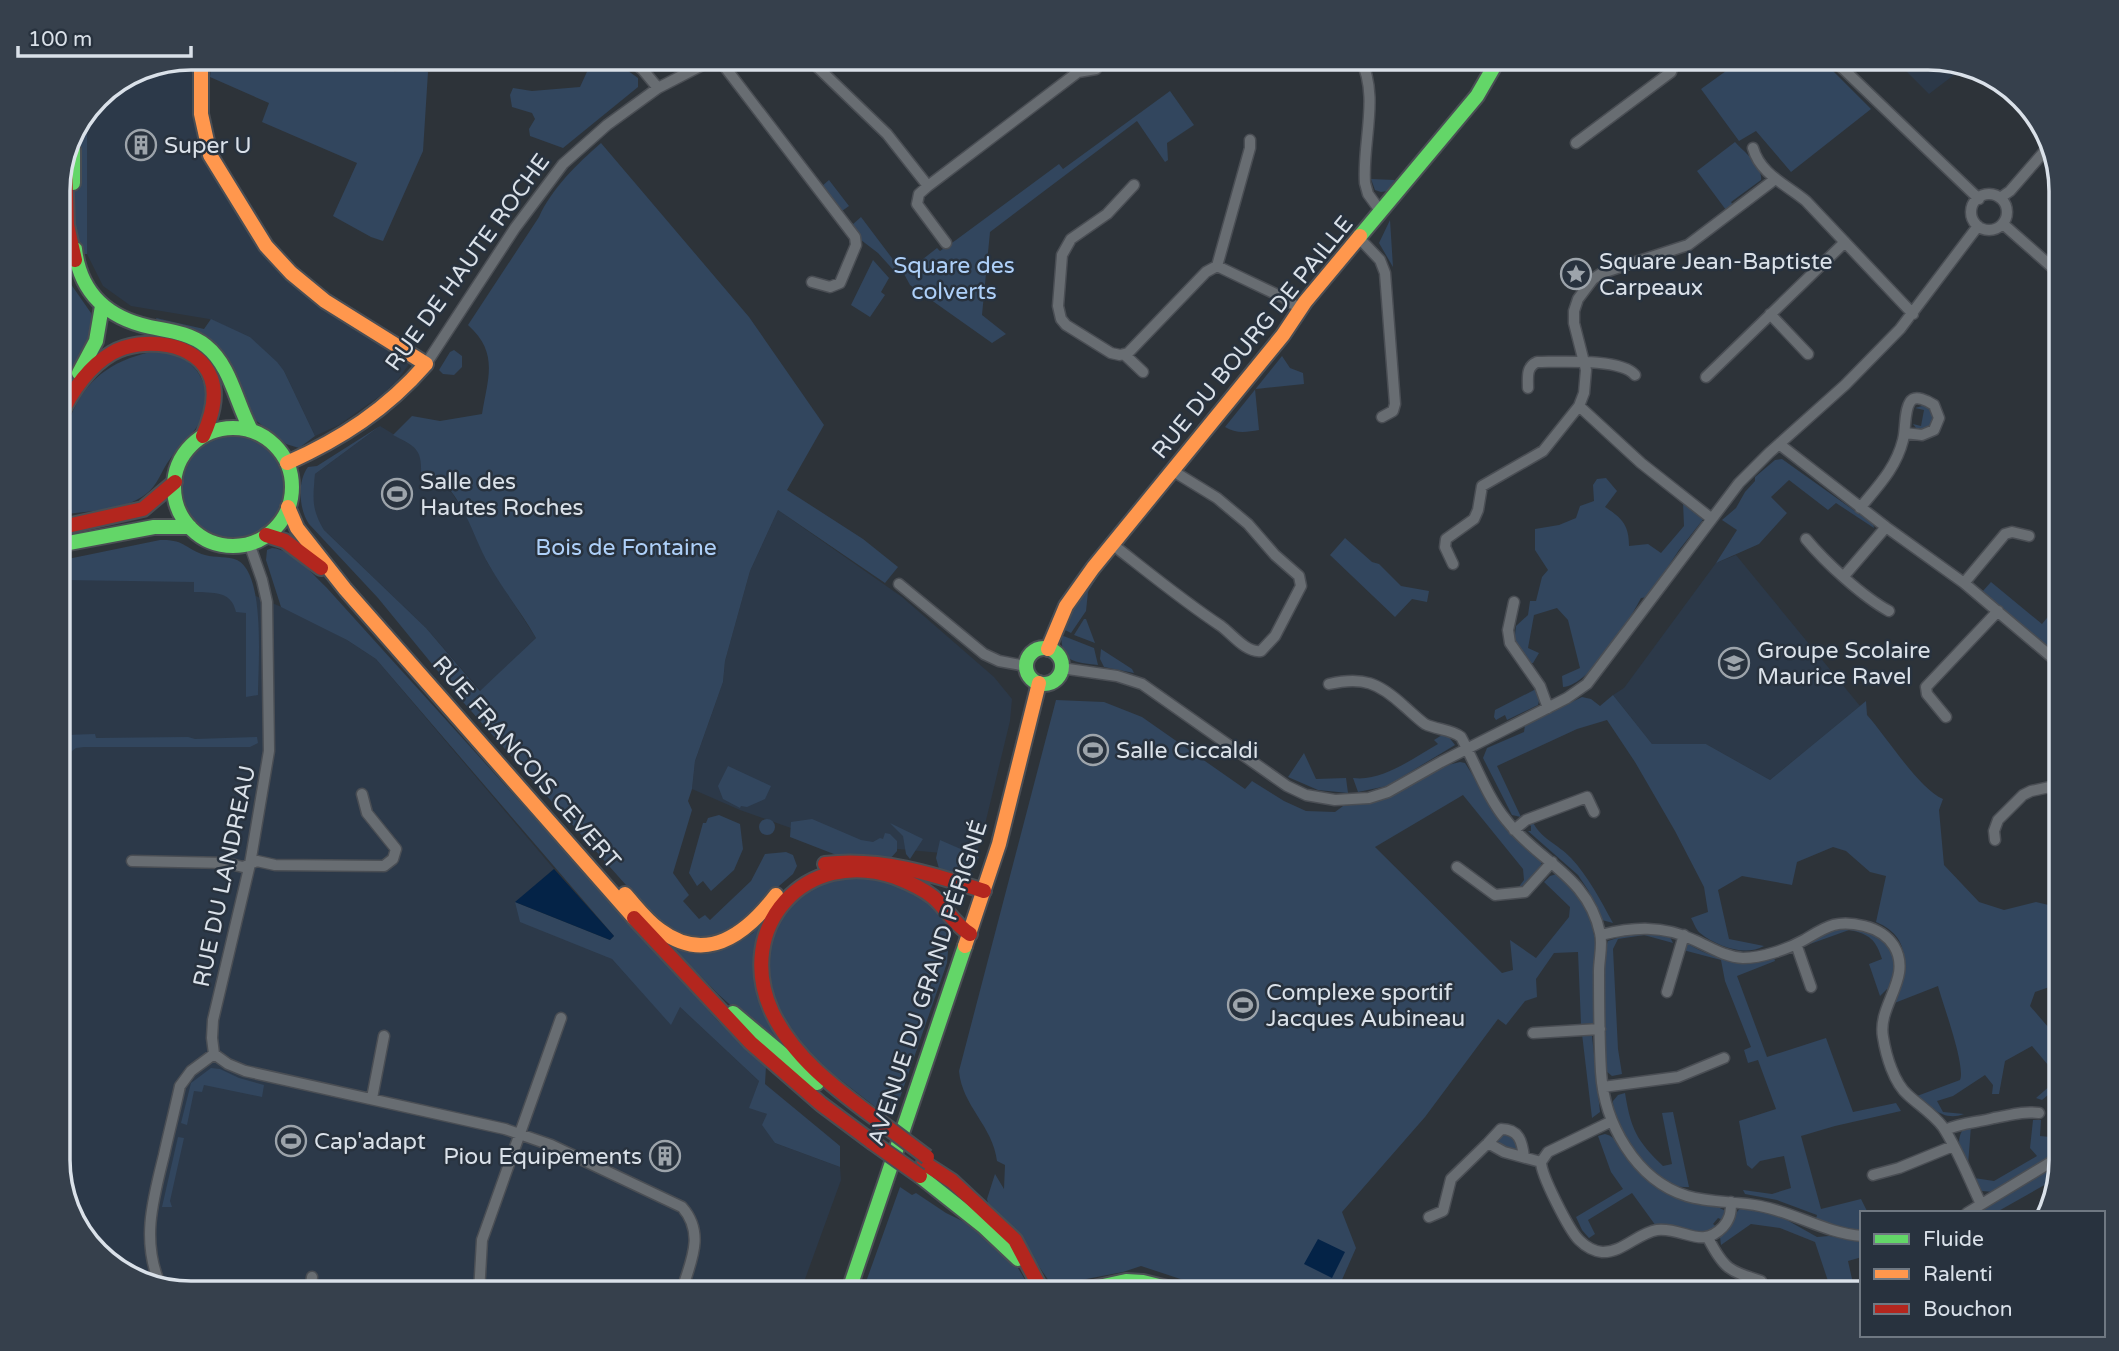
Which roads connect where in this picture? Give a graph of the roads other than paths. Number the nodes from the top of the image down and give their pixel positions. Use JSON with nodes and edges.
{"nodes":[{"id":1,"x":201,"y":70,"type":"edge"},
{"id":2,"x":643,"y":70,"type":"edge"},
{"id":3,"x":693,"y":70,"type":"edge"},
{"id":4,"x":726,"y":70,"type":"edge"},
{"id":5,"x":820,"y":70,"type":"edge"},
{"id":6,"x":1090,"y":70,"type":"edge"},
{"id":7,"x":1366,"y":70,"type":"edge"},
{"id":8,"x":1492,"y":70,"type":"edge"},
{"id":9,"x":1672,"y":70,"type":"edge"},
{"id":10,"x":1845,"y":70,"type":"edge"},
{"id":11,"x":658,"y":88,"type":"junction"},
{"id":12,"x":1250,"y":140,"type":"dead end"},
{"id":13,"x":1576,"y":143,"type":"dead end"},
{"id":14,"x":1753,"y":148,"type":"dead end"},
{"id":15,"x":2043,"y":153,"type":"edge"},
{"id":16,"x":73,"y":163,"type":"edge"},
{"id":17,"x":1774,"y":180,"type":"junction"},
{"id":18,"x":1135,"y":185,"type":"dead end"},
{"id":19,"x":928,"y":186,"type":"junction"},
{"id":20,"x":2000,"y":198,"type":"junction"},
{"id":21,"x":1979,"y":199,"type":"junction"},
{"id":22,"x":1381,"y":212,"type":"junction"},
{"id":23,"x":2003,"y":224,"type":"junction"},
{"id":24,"x":1978,"y":226,"type":"junction"},
{"id":25,"x":70,"y":238,"type":"edge"},
{"id":26,"x":1360,"y":239,"type":"junction"},
{"id":27,"x":1845,"y":242,"type":"junction"},
{"id":28,"x":946,"y":243,"type":"dead end"},
{"id":29,"x":75,"y":260,"type":"junction"},
{"id":30,"x":2049,"y":264,"type":"edge"},
{"id":31,"x":1217,"y":266,"type":"junction"},
{"id":32,"x":812,"y":282,"type":"dead end"},
{"id":33,"x":102,"y":306,"type":"junction"},
{"id":34,"x":1300,"y":309,"type":"junction"},
{"id":35,"x":1770,"y":314,"type":"junction"},
{"id":36,"x":1913,"y":314,"type":"junction"},
{"id":37,"x":1124,"y":354,"type":"junction"},
{"id":38,"x":1808,"y":354,"type":"dead end"},
{"id":39,"x":1585,"y":363,"type":"junction"},
{"id":40,"x":425,"y":364,"type":"junction"},
{"id":41,"x":1143,"y":372,"type":"dead end"},
{"id":42,"x":1635,"y":375,"type":"dead end"},
{"id":43,"x":1706,"y":377,"type":"dead end"},
{"id":44,"x":1528,"y":388,"type":"dead end"},
{"id":45,"x":72,"y":393,"type":"junction"},
{"id":46,"x":70,"y":397,"type":"edge"},
{"id":47,"x":1579,"y":406,"type":"junction"},
{"id":48,"x":1382,"y":418,"type":"dead end"},
{"id":49,"x":251,"y":430,"type":"junction"},
{"id":50,"x":1905,"y":433,"type":"dead end"},
{"id":51,"x":203,"y":436,"type":"junction"},
{"id":52,"x":1779,"y":444,"type":"junction"},
{"id":53,"x":287,"y":463,"type":"junction"},
{"id":54,"x":1173,"y":471,"type":"junction"},
{"id":55,"x":174,"y":482,"type":"junction"},
{"id":56,"x":288,"y":507,"type":"junction"},
{"id":57,"x":1860,"y":508,"type":"junction"},
{"id":58,"x":1712,"y":519,"type":"junction"},
{"id":59,"x":70,"y":525,"type":"edge"},
{"id":60,"x":190,"y":527,"type":"junction"},
{"id":61,"x":1886,"y":527,"type":"junction"},
{"id":62,"x":266,"y":536,"type":"junction"},
{"id":63,"x":2029,"y":536,"type":"dead end"},
{"id":64,"x":1806,"y":539,"type":"dead end"},
{"id":65,"x":70,"y":543,"type":"edge"},
{"id":66,"x":248,"y":544,"type":"junction"},
{"id":67,"x":1112,"y":544,"type":"junction"},
{"id":68,"x":1453,"y":564,"type":"dead end"},
{"id":69,"x":1844,"y":576,"type":"junction"},
{"id":70,"x":1964,"y":583,"type":"junction"},
{"id":71,"x":900,"y":584,"type":"dead end"},
{"id":72,"x":345,"y":589,"type":"junction"},
{"id":73,"x":1514,"y":601,"type":"dead end"},
{"id":74,"x":1889,"y":611,"type":"dead end"},
{"id":75,"x":1998,"y":611,"type":"junction"},
{"id":76,"x":1048,"y":649,"type":"junction"},
{"id":77,"x":2049,"y":655,"type":"edge"},
{"id":78,"x":1026,"y":666,"type":"junction"},
{"id":79,"x":1061,"y":668,"type":"junction"},
{"id":80,"x":1040,"y":683,"type":"junction"},
{"id":81,"x":1329,"y":684,"type":"dead end"},
{"id":82,"x":1548,"y":708,"type":"junction"},
{"id":83,"x":1946,"y":717,"type":"dead end"},
{"id":84,"x":1467,"y":748,"type":"junction"},
{"id":85,"x":2049,"y":787,"type":"edge"},
{"id":86,"x":362,"y":794,"type":"dead end"},
{"id":87,"x":1594,"y":811,"type":"dead end"},
{"id":88,"x":1514,"y":830,"type":"junction"},
{"id":89,"x":1994,"y":840,"type":"dead end"},
{"id":90,"x":132,"y":861,"type":"dead end"},
{"id":91,"x":1552,"y":862,"type":"junction"},
{"id":92,"x":250,"y":864,"type":"junction"},
{"id":93,"x":589,"y":866,"type":"junction"},
{"id":94,"x":1457,"y":867,"type":"dead end"},
{"id":95,"x":984,"y":891,"type":"junction"},
{"id":96,"x":971,"y":934,"type":"junction"},
{"id":97,"x":1601,"y":934,"type":"junction"},
{"id":98,"x":1684,"y":935,"type":"junction"},
{"id":99,"x":1796,"y":944,"type":"junction"},
{"id":100,"x":1811,"y":987,"type":"dead end"},
{"id":101,"x":1667,"y":992,"type":"dead end"},
{"id":102,"x":561,"y":1018,"type":"dead end"},
{"id":103,"x":1600,"y":1029,"type":"junction"},
{"id":104,"x":1533,"y":1033,"type":"dead end"},
{"id":105,"x":384,"y":1036,"type":"dead end"},
{"id":106,"x":214,"y":1054,"type":"junction"},
{"id":107,"x":1724,"y":1058,"type":"dead end"},
{"id":108,"x":1603,"y":1087,"type":"junction"},
{"id":109,"x":372,"y":1098,"type":"junction"},
{"id":110,"x":2039,"y":1113,"type":"dead end"},
{"id":111,"x":1612,"y":1121,"type":"junction"},
{"id":112,"x":876,"y":1130,"type":"junction"},
{"id":113,"x":1945,"y":1130,"type":"junction"},
{"id":114,"x":520,"y":1134,"type":"junction"},
{"id":115,"x":1488,"y":1143,"type":"junction"},
{"id":116,"x":1953,"y":1146,"type":"junction"},
{"id":117,"x":1524,"y":1157,"type":"junction"},
{"id":118,"x":1541,"y":1162,"type":"junction"},
{"id":119,"x":2049,"y":1163,"type":"edge"},
{"id":120,"x":924,"y":1165,"type":"junction"},
{"id":121,"x":1873,"y":1175,"type":"dead end"},
{"id":122,"x":1731,"y":1202,"type":"junction"},
{"id":123,"x":1981,"y":1203,"type":"junction"},
{"id":124,"x":1970,"y":1211,"type":"edge"},
{"id":125,"x":1429,"y":1217,"type":"dead end"},
{"id":126,"x":1860,"y":1236,"type":"edge"},
{"id":127,"x":1708,"y":1238,"type":"junction"},
{"id":128,"x":157,"y":1276,"type":"edge"},
{"id":129,"x":312,"y":1277,"type":"dead end"},
{"id":130,"x":1036,"y":1278,"type":"junction"},
{"id":131,"x":312,"y":1281,"type":"edge"},
{"id":132,"x":480,"y":1281,"type":"edge"},
{"id":133,"x":684,"y":1281,"type":"edge"},
{"id":134,"x":852,"y":1281,"type":"edge"},
{"id":135,"x":1037,"y":1281,"type":"edge"},
{"id":136,"x":1761,"y":1281,"type":"dead end"}],
"edges":[{"from":1,"to":40,"type":"main road"},
{"from":2,"to":11,"type":"street"},
{"from":3,"to":11,"type":"street","name":"RUE DE HAUTE ROCHE"},
{"from":4,"to":32,"type":"street"},
{"from":5,"to":19,"type":"street"},
{"from":6,"to":19,"type":"street"},
{"from":7,"to":22,"type":"street"},
{"from":8,"to":22,"type":"main road","name":"RUE DU BOURG DE PAILLE"},
{"from":9,"to":13,"type":"street"},
{"from":10,"to":21,"type":"street"},
{"from":11,"to":40,"type":"street","name":"RUE DE HAUTE ROCHE"},
{"from":12,"to":31,"type":"street"},
{"from":14,"to":17,"type":"street"},
{"from":15,"to":20,"type":"street"},
{"from":16,"to":29,"type":"main road"},
{"from":17,"to":27,"type":"street"},
{"from":17,"to":39,"type":"street"},
{"from":18,"to":37,"type":"street"},
{"from":19,"to":28,"type":"street"},
{"from":20,"to":21,"type":"street"},
{"from":20,"to":23,"type":"street"},
{"from":21,"to":24,"type":"street"},
{"from":22,"to":26,"type":"main road","name":"RUE DU BOURG DE PAILLE"},
{"from":23,"to":24,"type":"street"},
{"from":23,"to":30,"type":"street"},
{"from":24,"to":36,"type":"street"},
{"from":25,"to":29,"type":"main road"},
{"from":26,"to":34,"type":"main road","name":"RUE DU BOURG DE PAILLE"},
{"from":26,"to":48,"type":"street"},
{"from":27,"to":35,"type":"street"},
{"from":27,"to":36,"type":"street"},
{"from":29,"to":33,"type":"main road"},
{"from":31,"to":34,"type":"street"},
{"from":31,"to":37,"type":"street"},
{"from":33,"to":45,"type":"main road"},
{"from":33,"to":49,"type":"main road"},
{"from":34,"to":54,"type":"main road","name":"RUE DU BOURG DE PAILLE"},
{"from":35,"to":38,"type":"street"},
{"from":35,"to":43,"type":"street"},
{"from":36,"to":52,"type":"street"},
{"from":37,"to":41,"type":"street"},
{"from":39,"to":42,"type":"street"},
{"from":39,"to":44,"type":"street"},
{"from":39,"to":47,"type":"street"},
{"from":40,"to":53,"type":"main road","name":"RUE DE HAUTE ROCHE"},
{"from":45,"to":46,"type":"main road"},
{"from":45,"to":51,"type":"main road"},
{"from":47,"to":58,"type":"street"},
{"from":47,"to":68,"type":"street"},
{"from":49,"to":51,"type":"main road"},
{"from":49,"to":53,"type":"main road"},
{"from":50,"to":57,"type":"street"},
{"from":51,"to":55,"type":"main road"},
{"from":52,"to":57,"type":"street"},
{"from":52,"to":58,"type":"street"},
{"from":53,"to":56,"type":"main road"},
{"from":54,"to":67,"type":"main road","name":"RUE DU BOURG DE PAILLE"},
{"from":54,"to":67,"type":"street"},
{"from":55,"to":59,"type":"main road"},
{"from":55,"to":60,"type":"main road"},
{"from":56,"to":62,"type":"main road"},
{"from":56,"to":72,"type":"main road","name":"RUE FRANCOIS CEVERT"},
{"from":57,"to":61,"type":"street"},
{"from":58,"to":82,"type":"street"},
{"from":60,"to":65,"type":"main road"},
{"from":60,"to":66,"type":"main road"},
{"from":61,"to":69,"type":"street"},
{"from":61,"to":70,"type":"street"},
{"from":62,"to":66,"type":"main road"},
{"from":62,"to":72,"type":"main road","name":"RUE FRANCOIS CEVERT"},
{"from":63,"to":70,"type":"street"},
{"from":64,"to":69,"type":"street"},
{"from":66,"to":92,"type":"street","name":"RUE DU LANDREAU"},
{"from":67,"to":76,"type":"main road","name":"RUE DU BOURG DE PAILLE"},
{"from":69,"to":74,"type":"street"},
{"from":70,"to":75,"type":"street"},
{"from":71,"to":78,"type":"street"},
{"from":72,"to":93,"type":"main road","name":"RUE FRANCOIS CEVERT"},
{"from":73,"to":82,"type":"street"},
{"from":75,"to":77,"type":"street"},
{"from":75,"to":83,"type":"street"},
{"from":76,"to":78,"type":"main road"},
{"from":76,"to":79,"type":"main road"},
{"from":78,"to":80,"type":"main road"},
{"from":79,"to":80,"type":"main road"},
{"from":79,"to":84,"type":"street"},
{"from":80,"to":95,"type":"main road","name":"AVENUE DU GRAND PÉRIGNÉ"},
{"from":81,"to":84,"type":"street"},
{"from":82,"to":84,"type":"street"},
{"from":84,"to":88,"type":"street"},
{"from":85,"to":89,"type":"street"},
{"from":86,"to":92,"type":"street"},
{"from":87,"to":88,"type":"street"},
{"from":88,"to":91,"type":"street"},
{"from":90,"to":92,"type":"street"},
{"from":91,"to":94,"type":"street"},
{"from":91,"to":97,"type":"street"},
{"from":92,"to":106,"type":"street","name":"RUE DU LANDREAU"},
{"from":93,"to":95,"type":"main road"},
{"from":93,"to":112,"type":"main road","name":"RUE FRANCOIS CEVERT"},
{"from":95,"to":96,"type":"main road","name":"AVENUE DU GRAND PÉRIGNÉ"},
{"from":96,"to":112,"type":"main road"},
{"from":96,"to":134,"type":"main road","name":"AVENUE DU GRAND PÉRIGNÉ"},
{"from":97,"to":98,"type":"street"},
{"from":97,"to":103,"type":"street"},
{"from":98,"to":99,"type":"street"},
{"from":98,"to":101,"type":"street"},
{"from":99,"to":100,"type":"street"},
{"from":99,"to":113,"type":"street"},
{"from":102,"to":114,"type":"street"},
{"from":103,"to":104,"type":"street"},
{"from":103,"to":108,"type":"street"},
{"from":105,"to":109,"type":"street"},
{"from":106,"to":109,"type":"street"},
{"from":106,"to":128,"type":"street"},
{"from":107,"to":108,"type":"street"},
{"from":108,"to":111,"type":"street"},
{"from":109,"to":114,"type":"street"},
{"from":110,"to":113,"type":"street"},
{"from":111,"to":118,"type":"street"},
{"from":111,"to":122,"type":"street"},
{"from":112,"to":120,"type":"main road","bridge":true},
{"from":112,"to":120,"type":"main road","name":"RUE FRANCOIS CEVERT","bridge":true},
{"from":113,"to":116,"type":"street"},
{"from":114,"to":132,"type":"street"},
{"from":114,"to":133,"type":"street"},
{"from":115,"to":117,"type":"street"},
{"from":115,"to":117,"type":"street"},
{"from":115,"to":125,"type":"street"},
{"from":116,"to":121,"type":"street"},
{"from":116,"to":123,"type":"street"},
{"from":117,"to":118,"type":"street"},
{"from":118,"to":127,"type":"street"},
{"from":119,"to":123,"type":"street"},
{"from":120,"to":130,"type":"main road","name":"RUE FRANCOIS CEVERT"},
{"from":120,"to":130,"type":"main road","name":"RUE FRANCOIS CEVERT"},
{"from":122,"to":126,"type":"street"},
{"from":122,"to":127,"type":"street"},
{"from":123,"to":124,"type":"street"},
{"from":127,"to":136,"type":"street"},
{"from":129,"to":131,"type":"street"},
{"from":130,"to":135,"type":"main road","name":"RUE FRANCOIS CEVERT"}]}
